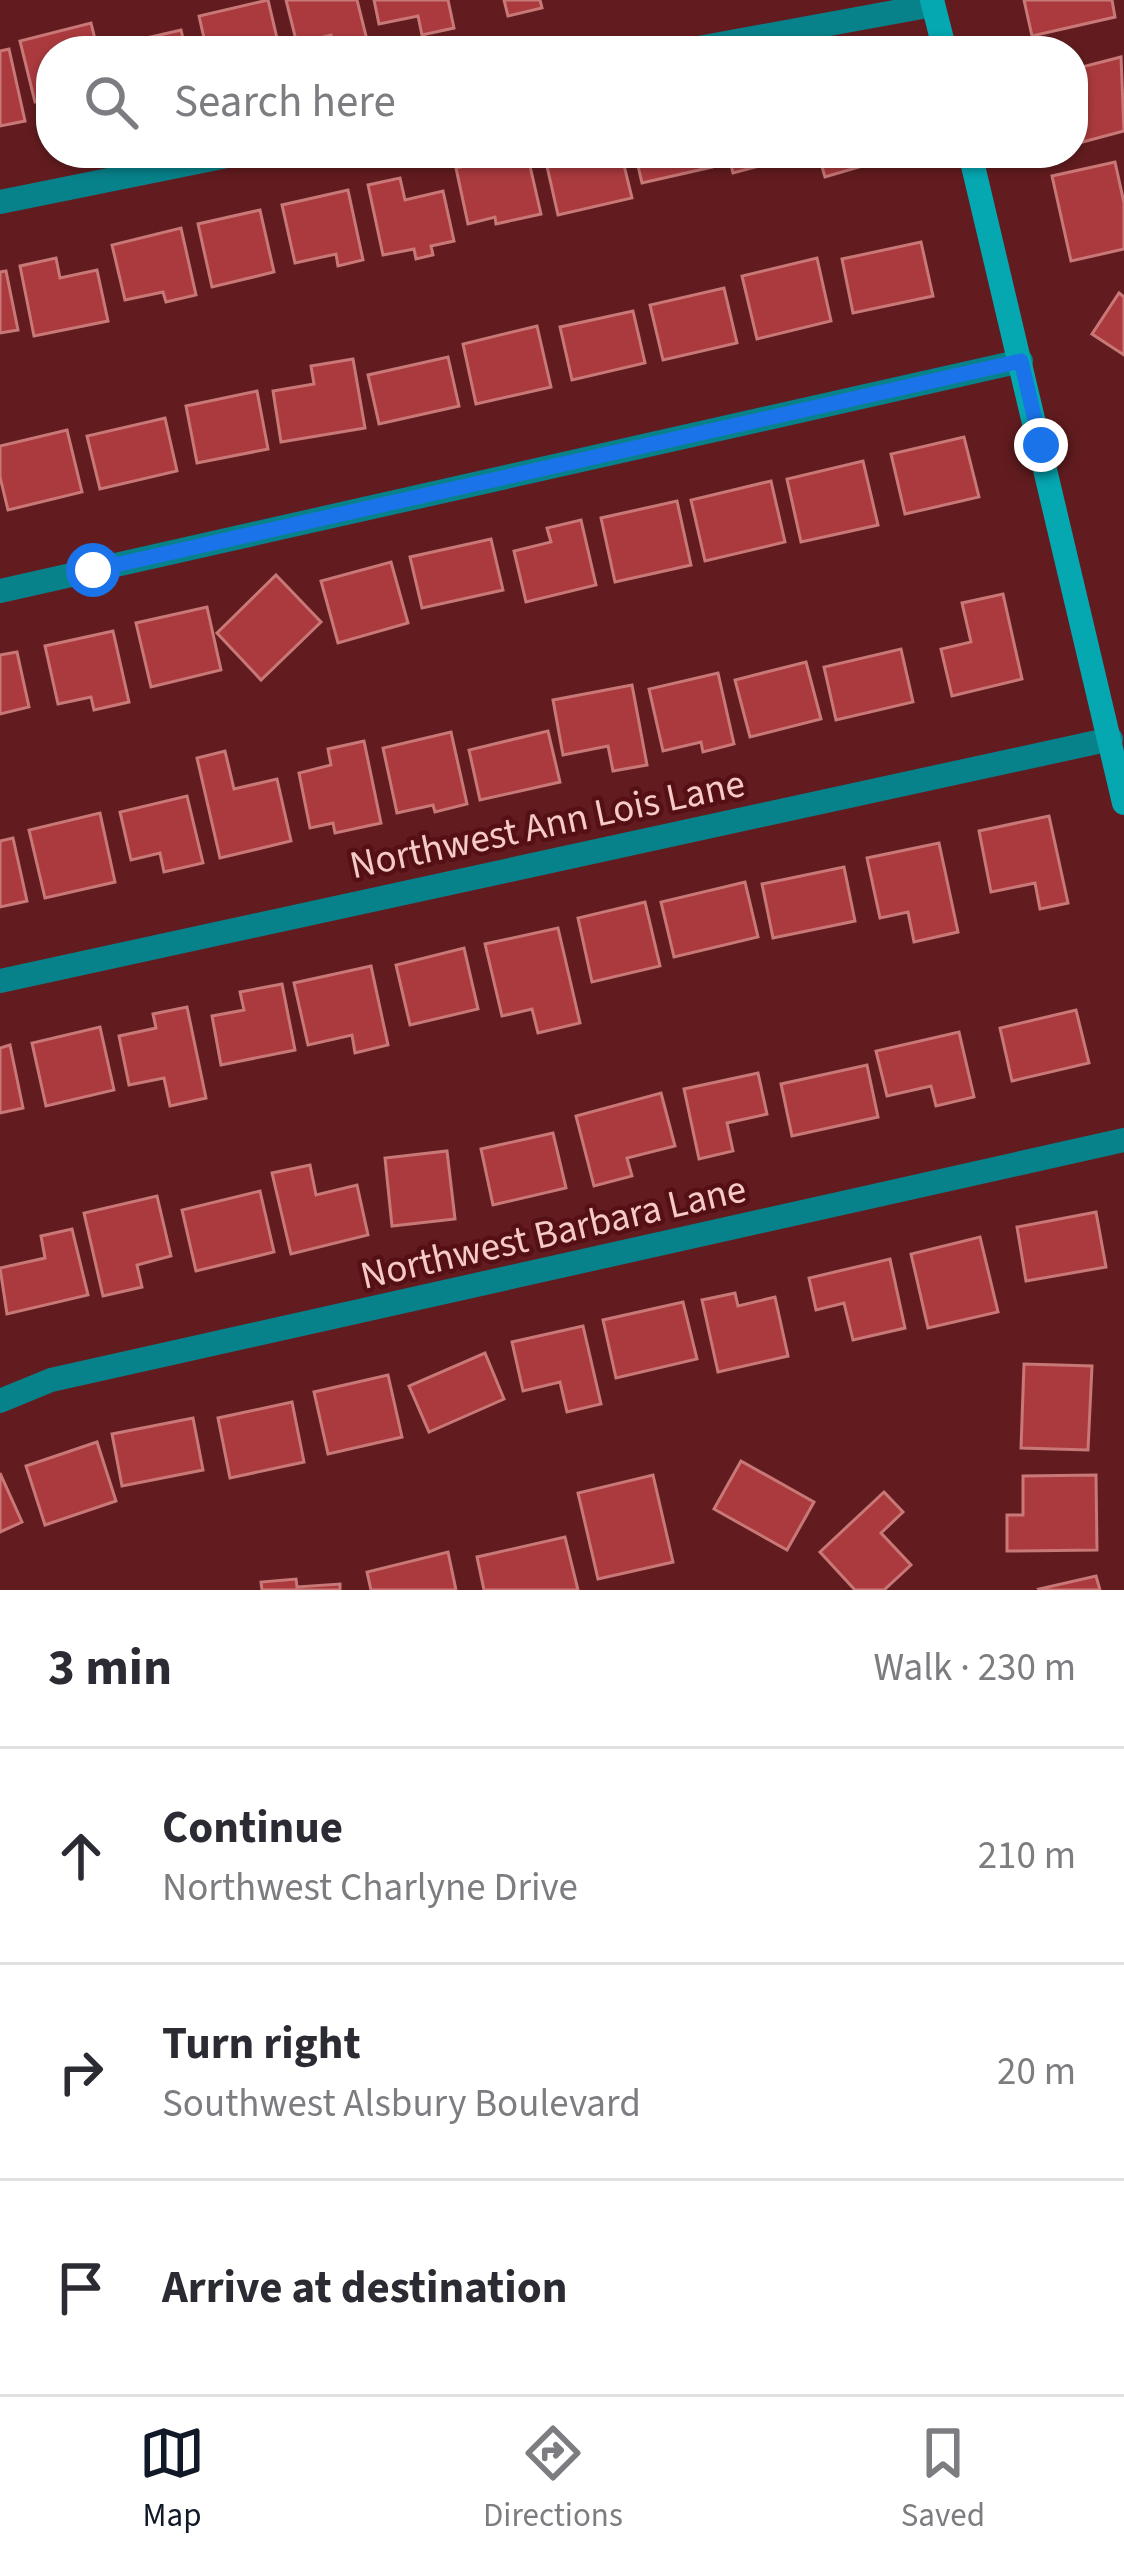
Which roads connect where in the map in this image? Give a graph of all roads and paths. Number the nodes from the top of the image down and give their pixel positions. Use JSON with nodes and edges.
{"nodes":[{"id":1,"x":933,"y":2,"type":"edge"},
{"id":2,"x":759,"y":36,"type":"edge"},
{"id":3,"x":941,"y":36,"type":"edge"},
{"id":4,"x":168,"y":168,"type":"edge"},
{"id":5,"x":974,"y":168,"type":"edge"},
{"id":6,"x":0,"y":202,"type":"edge"},
{"id":7,"x":1021,"y":361,"type":"junction"},
{"id":8,"x":0,"y":591,"type":"edge"},
{"id":9,"x":1111,"y":740,"type":"junction"},
{"id":10,"x":1124,"y":803,"type":"edge"},
{"id":11,"x":0,"y":981,"type":"edge"},
{"id":12,"x":1124,"y":1140,"type":"edge"},
{"id":13,"x":0,"y":1401,"type":"edge"}],
"edges":[{"from":1,"to":2,"type":"street"},
{"from":1,"to":3,"type":"main road"},
{"from":4,"to":6,"type":"street"},
{"from":5,"to":7,"type":"main road"},
{"from":7,"to":8,"type":"street"},
{"from":7,"to":9,"type":"main road"},
{"from":9,"to":10,"type":"main road"},
{"from":9,"to":11,"type":"street","name":"Northwest Ann Lois Lane"},
{"from":12,"to":13,"type":"street","name":"Northwest Barbara Lane"}]}
